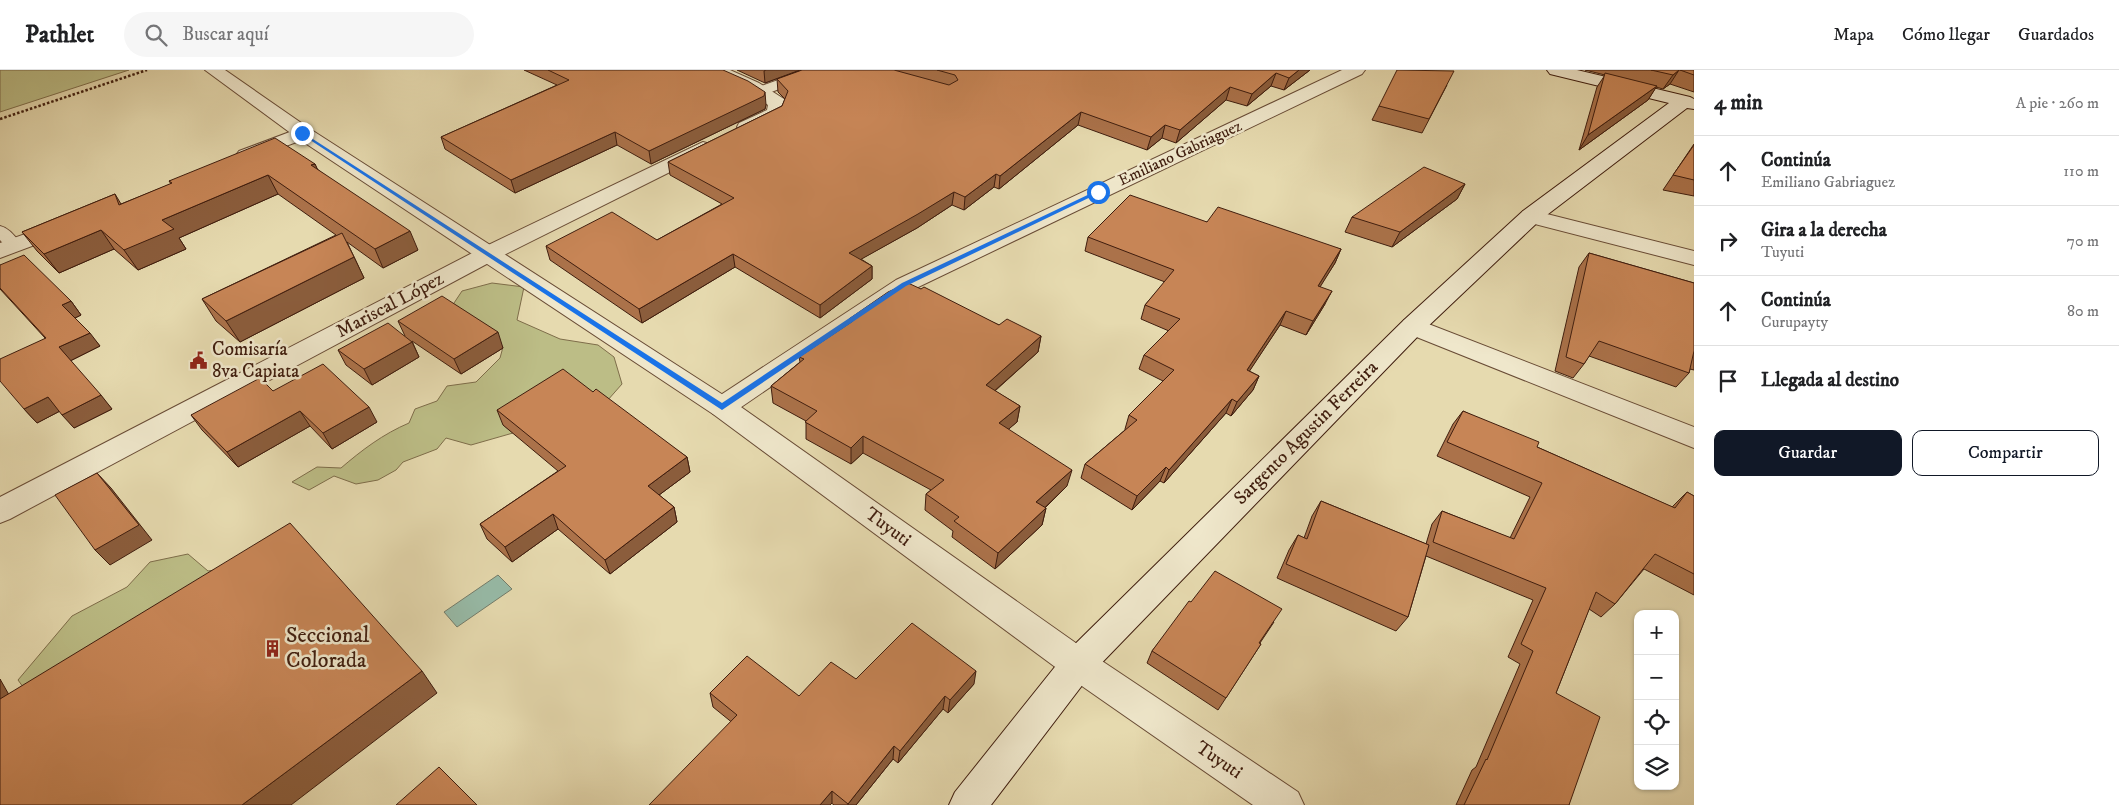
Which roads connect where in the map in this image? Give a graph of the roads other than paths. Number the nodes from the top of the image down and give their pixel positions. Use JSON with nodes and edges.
{"nodes":[{"id":1,"x":214,"y":70,"type":"edge"},
{"id":2,"x":716,"y":70,"type":"edge"},
{"id":3,"x":818,"y":70,"type":"edge"},
{"id":4,"x":1356,"y":70,"type":"edge"},
{"id":5,"x":1556,"y":70,"type":"edge"},
{"id":6,"x":761,"y":91,"type":"junction"},
{"id":7,"x":1689,"y":102,"type":"edge"},
{"id":8,"x":302,"y":133,"type":"junction"},
{"id":9,"x":228,"y":162,"type":"edge"},
{"id":10,"x":1531,"y":216,"type":"junction"},
{"id":11,"x":79,"y":220,"type":"edge"},
{"id":12,"x":5,"y":242,"type":"edge"},
{"id":13,"x":488,"y":254,"type":"junction"},
{"id":14,"x":1694,"y":258,"type":"edge"},
{"id":15,"x":1413,"y":326,"type":"junction"},
{"id":16,"x":722,"y":407,"type":"junction"},
{"id":17,"x":1694,"y":438,"type":"edge"},
{"id":18,"x":0,"y":511,"type":"edge"},
{"id":19,"x":1078,"y":664,"type":"junction"},
{"id":20,"x":968,"y":805,"type":"edge"},
{"id":21,"x":1285,"y":805,"type":"edge"}],
"edges":[{"from":1,"to":8,"type":"street","name":"Tuyuti"},
{"from":2,"to":6,"type":"street"},
{"from":3,"to":6,"type":"lane"},
{"from":4,"to":16,"type":"street","name":"Emiliano Gabriaguez"},
{"from":5,"to":7,"type":"street"},
{"from":6,"to":13,"type":"street","name":"Mariscal López"},
{"from":7,"to":10,"type":"street","name":"Sargento Agustin Ferreira"},
{"from":8,"to":9,"type":"street"},
{"from":8,"to":13,"type":"street","name":"Tuyuti"},
{"from":10,"to":14,"type":"street"},
{"from":10,"to":15,"type":"street","name":"Sargento Agustin Ferreira"},
{"from":11,"to":12,"type":"street"},
{"from":13,"to":16,"type":"street","name":"Tuyuti"},
{"from":13,"to":18,"type":"street","name":"Mariscal López"},
{"from":15,"to":17,"type":"street"},
{"from":15,"to":19,"type":"street","name":"Sargento Agustin Ferreira"},
{"from":16,"to":19,"type":"street","name":"Tuyuti"},
{"from":19,"to":20,"type":"street","name":"Sargento Agustin Ferreira"},
{"from":19,"to":21,"type":"street","name":"Tuyuti"}]}
